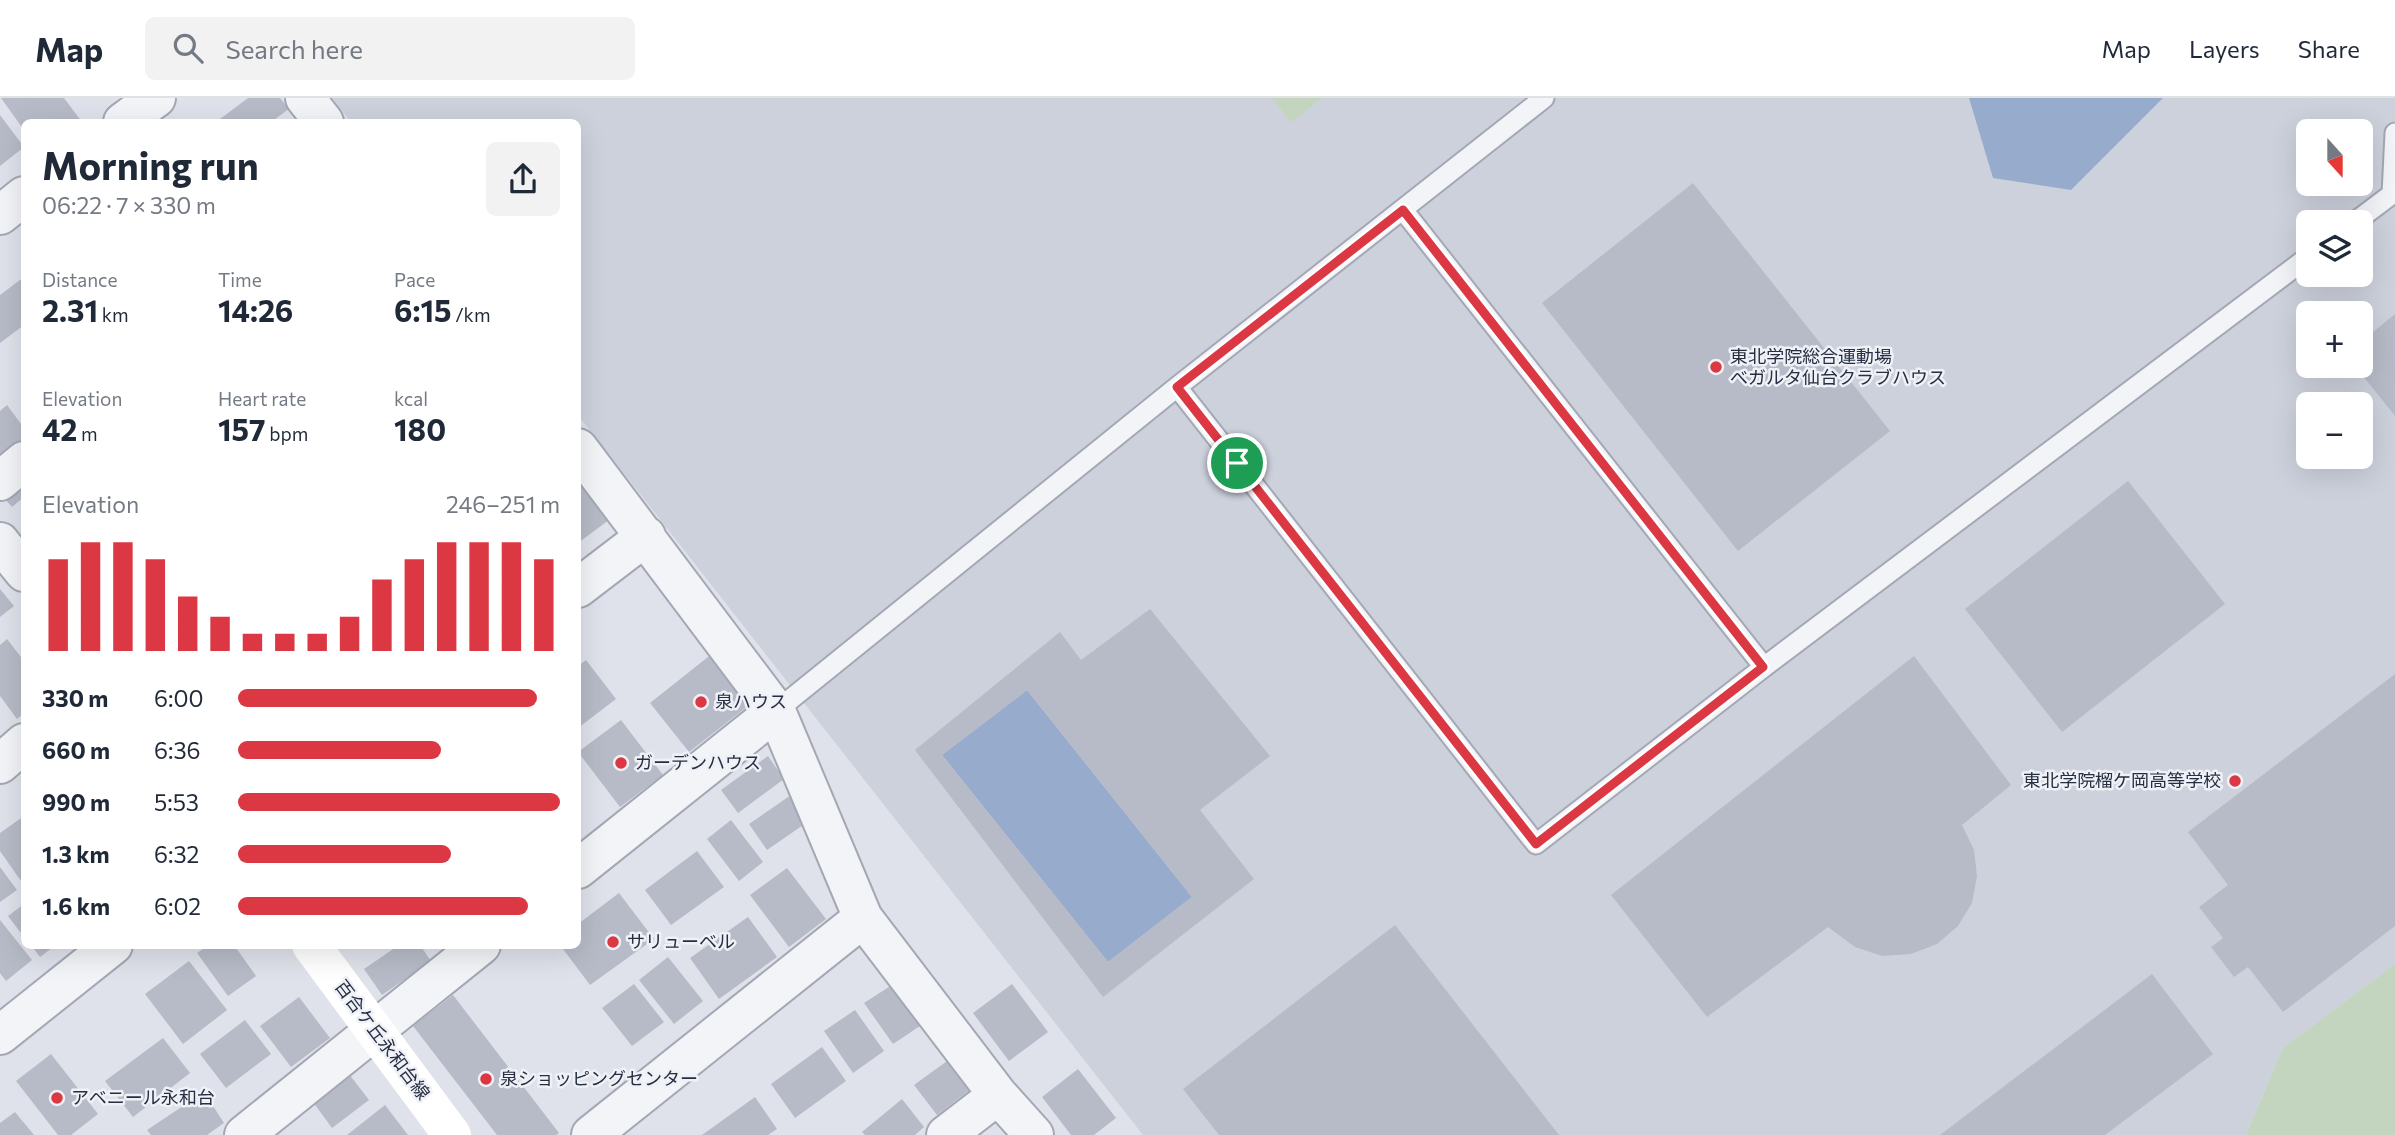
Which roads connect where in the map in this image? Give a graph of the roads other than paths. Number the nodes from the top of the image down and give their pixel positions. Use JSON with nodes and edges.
{"nodes":[{"id":1,"x":156,"y":98,"type":"edge"},
{"id":2,"x":305,"y":98,"type":"edge"},
{"id":3,"x":1544,"y":98,"type":"edge"},
{"id":4,"x":127,"y":119,"type":"edge"},
{"id":5,"x":322,"y":119,"type":"edge"},
{"id":6,"x":2395,"y":133,"type":"edge"},
{"id":7,"x":21,"y":198,"type":"edge"},
{"id":8,"x":1403,"y":210,"type":"junction"},
{"id":9,"x":2371,"y":210,"type":"edge"},
{"id":10,"x":0,"y":215,"type":"edge"},
{"id":11,"x":2296,"y":266,"type":"edge"},
{"id":12,"x":1177,"y":387,"type":"junction"},
{"id":13,"x":581,"y":452,"type":"edge"},
{"id":14,"x":21,"y":464,"type":"edge"},
{"id":15,"x":0,"y":481,"type":"edge"},
{"id":16,"x":646,"y":536,"type":"junction"},
{"id":17,"x":0,"y":542,"type":"edge"},
{"id":18,"x":21,"y":568,"type":"edge"},
{"id":19,"x":581,"y":585,"type":"edge"},
{"id":20,"x":1763,"y":667,"type":"junction"},
{"id":21,"x":776,"y":711,"type":"junction"},
{"id":22,"x":21,"y":746,"type":"edge"},
{"id":23,"x":0,"y":764,"type":"edge"},
{"id":24,"x":581,"y":867,"type":"edge"},
{"id":25,"x":863,"y":918,"type":"junction"},
{"id":26,"x":108,"y":949,"type":"edge"},
{"id":27,"x":314,"y":949,"type":"edge"},
{"id":28,"x":476,"y":949,"type":"edge"},
{"id":29,"x":374,"y":1030,"type":"junction"},
{"id":30,"x":0,"y":1035,"type":"edge"},
{"id":31,"x":998,"y":1095,"type":"junction"},
{"id":32,"x":244,"y":1135,"type":"edge"},
{"id":33,"x":452,"y":1135,"type":"edge"},
{"id":34,"x":591,"y":1135,"type":"edge"},
{"id":35,"x":947,"y":1135,"type":"edge"},
{"id":36,"x":1034,"y":1135,"type":"edge"}],
"edges":[{"from":1,"to":4,"type":"street"},
{"from":2,"to":5,"type":"street"},
{"from":3,"to":8,"type":"lane"},
{"from":6,"to":9,"type":"lane"},
{"from":7,"to":10,"type":"street"},
{"from":8,"to":12,"type":"lane"},
{"from":8,"to":20,"type":"lane"},
{"from":11,"to":20,"type":"lane"},
{"from":12,"to":20,"type":"lane"},
{"from":12,"to":21,"type":"lane"},
{"from":13,"to":16,"type":"street"},
{"from":14,"to":15,"type":"street"},
{"from":16,"to":19,"type":"street"},
{"from":16,"to":21,"type":"street"},
{"from":17,"to":18,"type":"street"},
{"from":21,"to":24,"type":"street"},
{"from":21,"to":25,"type":"street"},
{"from":22,"to":23,"type":"street"},
{"from":25,"to":31,"type":"street"},
{"from":25,"to":34,"type":"street"},
{"from":26,"to":30,"type":"street"},
{"from":27,"to":29,"type":"street","name":"百合ケ丘永和台線"},
{"from":28,"to":29,"type":"street"},
{"from":29,"to":32,"type":"street"},
{"from":29,"to":33,"type":"street","name":"百合ケ丘永和台線"},
{"from":31,"to":35,"type":"street"},
{"from":31,"to":36,"type":"street"}]}
